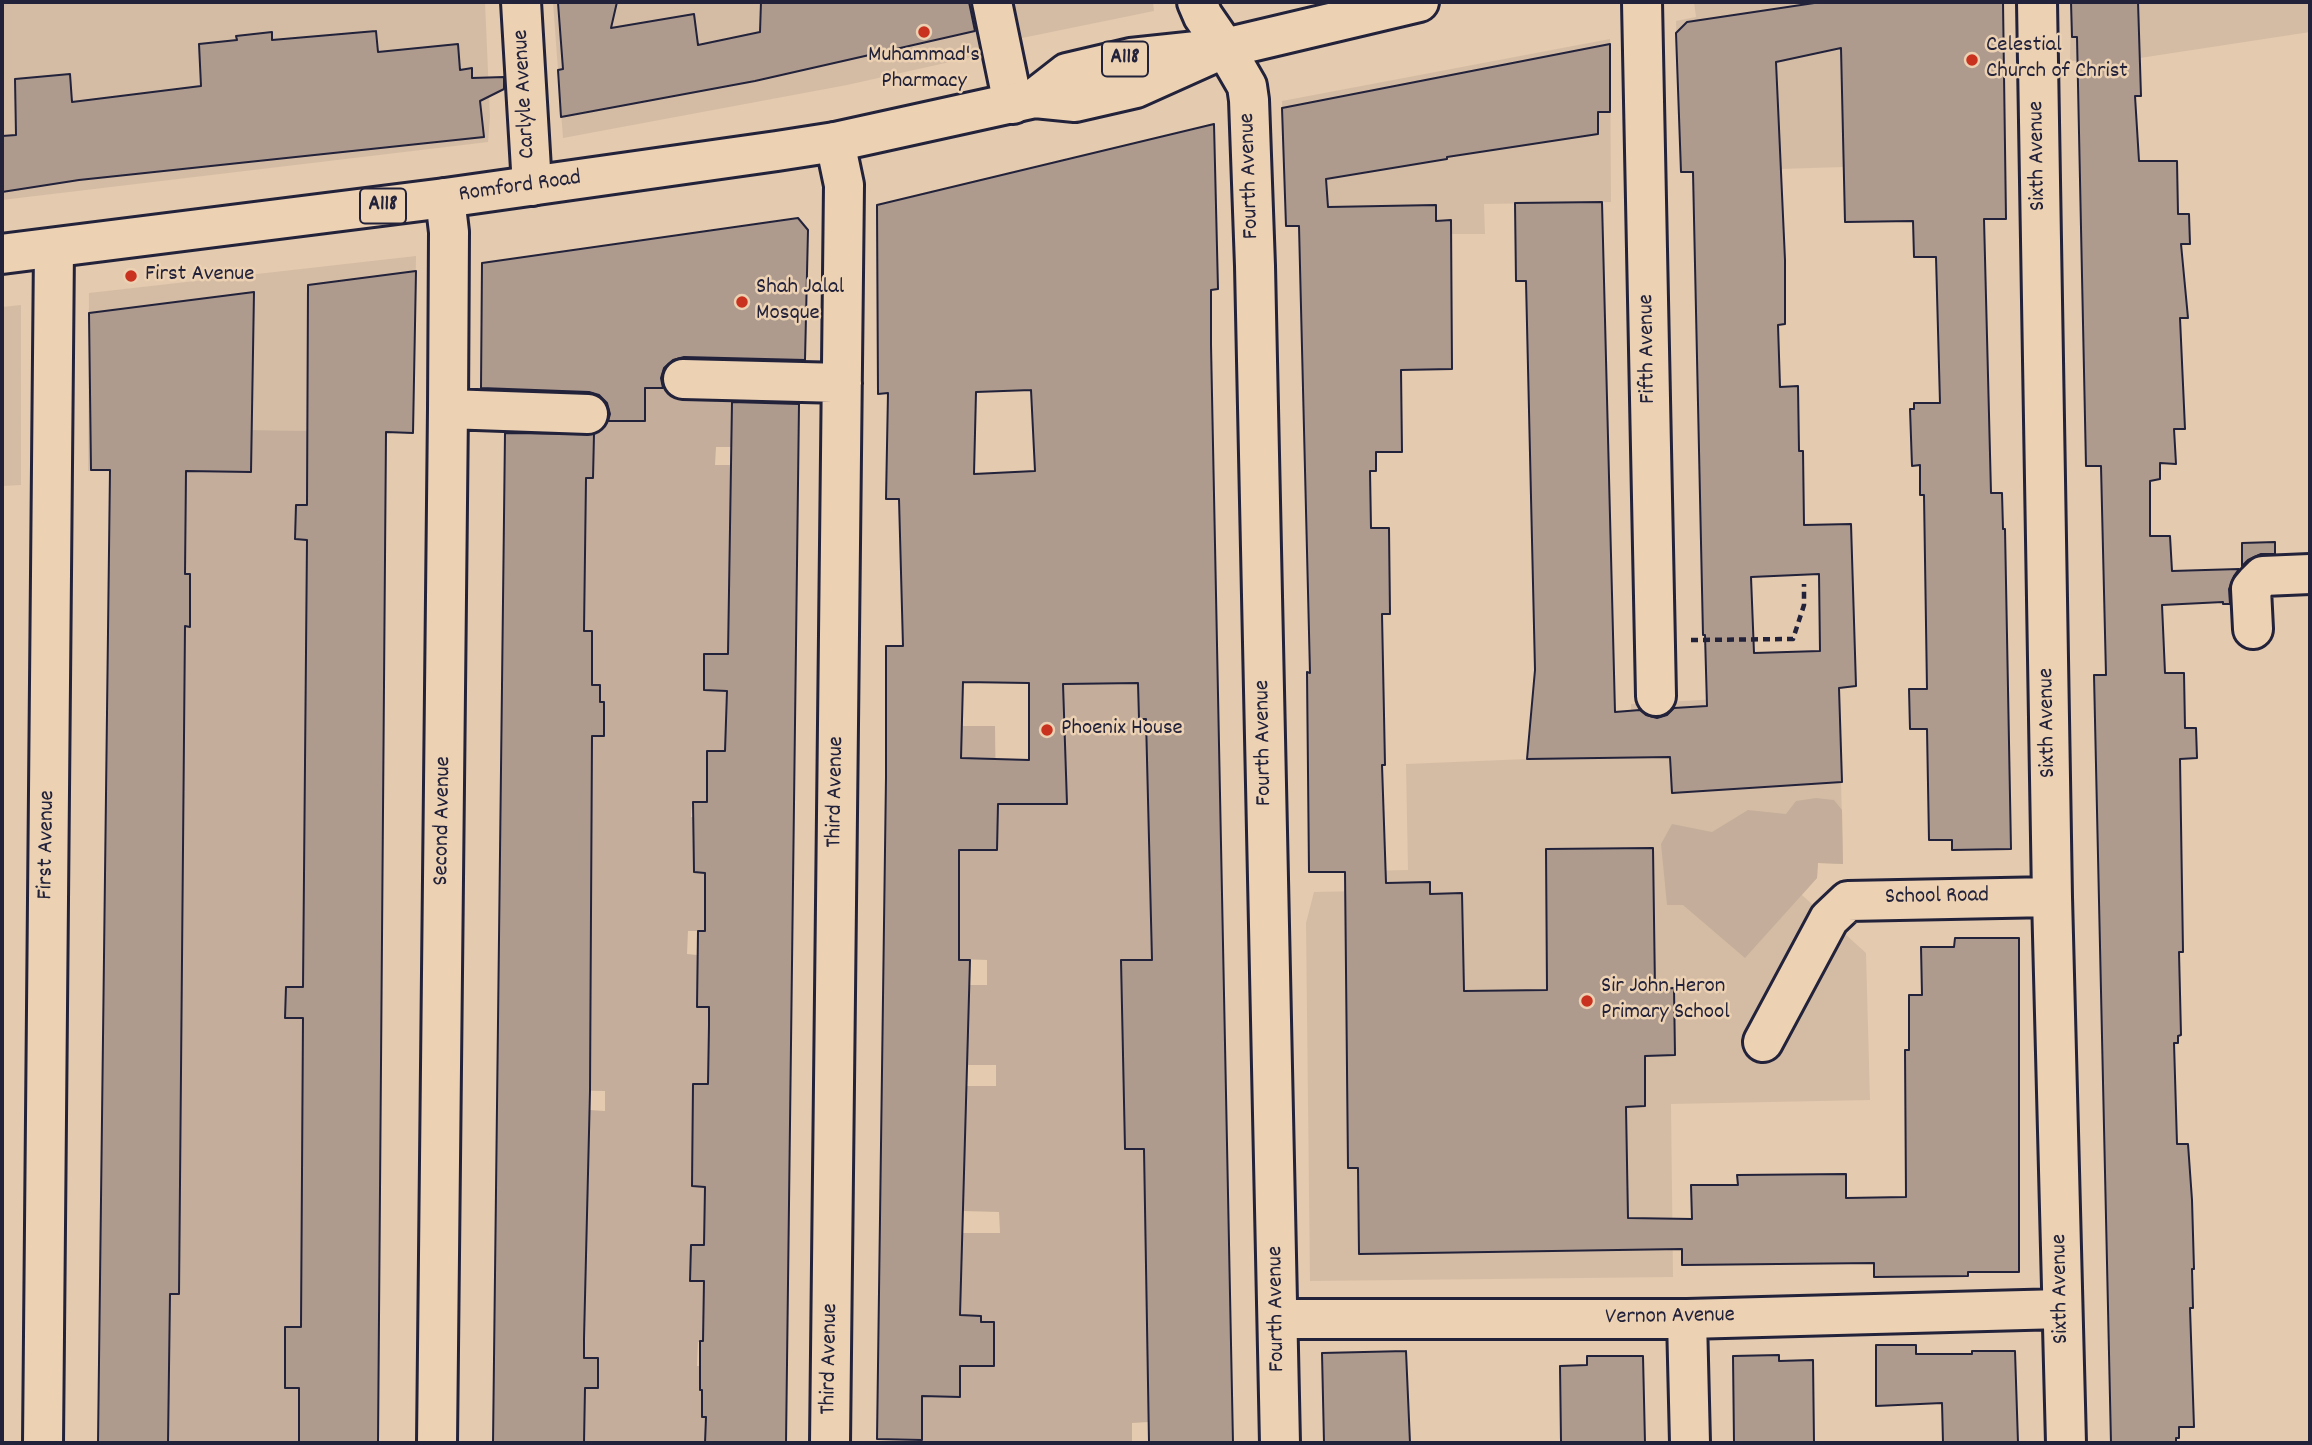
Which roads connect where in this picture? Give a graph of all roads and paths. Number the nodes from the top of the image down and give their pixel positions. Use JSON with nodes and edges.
{"nodes":[{"id":1,"x":521,"y":2,"type":"edge"},
{"id":2,"x":992,"y":2,"type":"edge"},
{"id":3,"x":1197,"y":2,"type":"edge"},
{"id":4,"x":1419,"y":2,"type":"edge"},
{"id":5,"x":1642,"y":2,"type":"edge"},
{"id":6,"x":2037,"y":2,"type":"edge"},
{"id":7,"x":1225,"y":48,"type":"junction"},
{"id":8,"x":1024,"y":101,"type":"junction"},
{"id":9,"x":835,"y":142,"type":"junction"},
{"id":10,"x":531,"y":186,"type":"junction"},
{"id":11,"x":445,"y":198,"type":"junction"},
{"id":12,"x":54,"y":248,"type":"junction"},
{"id":13,"x":2,"y":254,"type":"edge"},
{"id":14,"x":683,"y":379,"type":"dead end"},
{"id":15,"x":842,"y":383,"type":"junction"},
{"id":16,"x":448,"y":409,"type":"junction"},
{"id":17,"x":589,"y":414,"type":"dead end"},
{"id":18,"x":2310,"y":574,"type":"edge"},
{"id":19,"x":1804,"y":584,"type":"dead end"},
{"id":20,"x":2253,"y":629,"type":"dead end"},
{"id":21,"x":1655,"y":641,"type":"junction"},
{"id":22,"x":1656,"y":696,"type":"dead end"},
{"id":23,"x":2052,"y":897,"type":"junction"},
{"id":24,"x":1763,"y":1042,"type":"dead end"},
{"id":25,"x":2062,"y":1308,"type":"junction"},
{"id":26,"x":1278,"y":1319,"type":"junction"},
{"id":27,"x":1687,"y":1319,"type":"junction"},
{"id":28,"x":43,"y":1443,"type":"edge"},
{"id":29,"x":437,"y":1443,"type":"edge"},
{"id":30,"x":831,"y":1443,"type":"edge"},
{"id":31,"x":1280,"y":1443,"type":"edge"},
{"id":32,"x":1690,"y":1443,"type":"edge"},
{"id":33,"x":2066,"y":1443,"type":"edge"}],
"edges":[{"from":1,"to":10,"type":"street","name":"Carlyle Avenue"},
{"from":2,"to":8,"type":"street"},
{"from":3,"to":7,"type":"street","name":"Fourth Avenue"},
{"from":4,"to":7,"type":"street","name":"Romford Road","number":"A118"},
{"from":5,"to":21,"type":"street","name":"Fifth Avenue"},
{"from":6,"to":23,"type":"street","name":"Sixth Avenue"},
{"from":7,"to":8,"type":"street","name":"Romford Road","number":"A118"},
{"from":7,"to":26,"type":"street","name":"Fourth Avenue"},
{"from":8,"to":9,"type":"street","name":"Romford Road","number":"A118"},
{"from":9,"to":10,"type":"street","name":"Romford Road","number":"A118"},
{"from":9,"to":15,"type":"street","name":"Third Avenue"},
{"from":10,"to":11,"type":"street","name":"Romford Road","number":"A118"},
{"from":11,"to":12,"type":"street","name":"Romford Road","number":"A118"},
{"from":11,"to":16,"type":"street","name":"Second Avenue"},
{"from":12,"to":13,"type":"street","name":"Romford Road","number":"A118"},
{"from":12,"to":28,"type":"street","name":"First Avenue"},
{"from":14,"to":15,"type":"street"},
{"from":15,"to":30,"type":"street","name":"Third Avenue"},
{"from":16,"to":17,"type":"street"},
{"from":16,"to":29,"type":"street","name":"Second Avenue"},
{"from":18,"to":20,"type":"street"},
{"from":19,"to":21,"type":"path"},
{"from":21,"to":22,"type":"street","name":"Fifth Avenue"},
{"from":23,"to":24,"type":"street","name":"School Road"},
{"from":23,"to":25,"type":"street","name":"Sixth Avenue"},
{"from":25,"to":27,"type":"street","name":"Vernon Avenue"},
{"from":25,"to":33,"type":"street","name":"Sixth Avenue"},
{"from":26,"to":27,"type":"street","name":"Vernon Avenue"},
{"from":26,"to":31,"type":"street","name":"Fourth Avenue"},
{"from":27,"to":32,"type":"street"}]}
